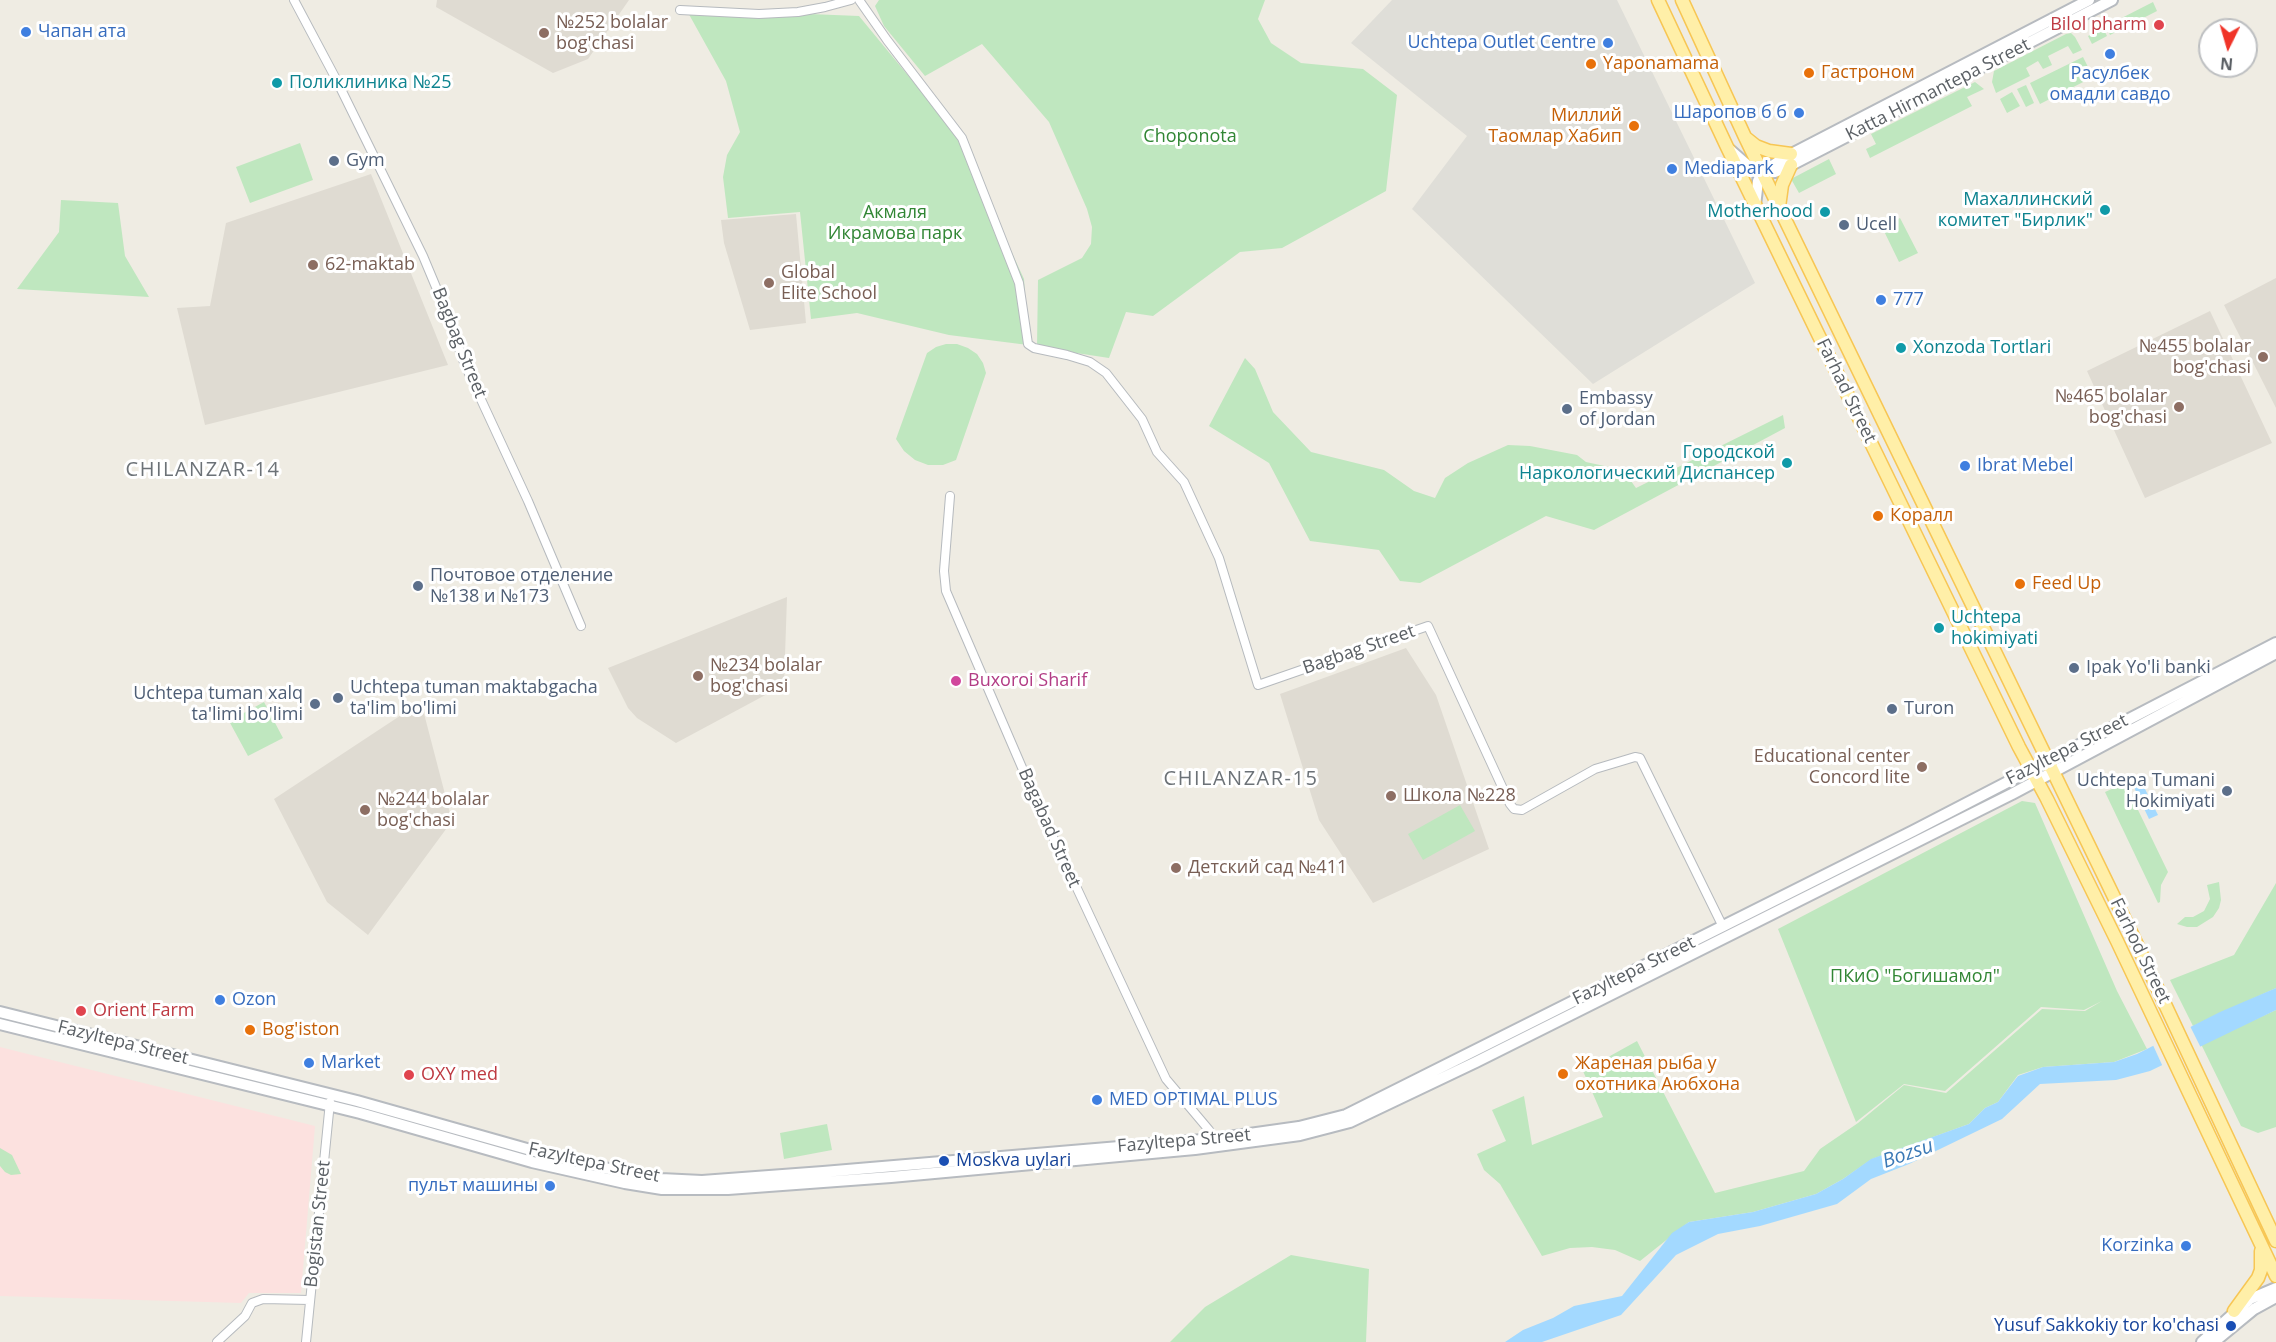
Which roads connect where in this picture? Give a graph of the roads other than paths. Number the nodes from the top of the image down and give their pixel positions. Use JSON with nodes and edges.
{"nodes":[{"id":1,"x":294,"y":0,"type":"edge"},
{"id":2,"x":851,"y":0,"type":"edge"},
{"id":3,"x":859,"y":0,"type":"edge"},
{"id":4,"x":1658,"y":0,"type":"edge"},
{"id":5,"x":1682,"y":0,"type":"edge"},
{"id":6,"x":2089,"y":0,"type":"edge"},
{"id":7,"x":2112,"y":0,"type":"edge"},
{"id":8,"x":680,"y":10,"type":"dead end"},
{"id":9,"x":1745,"y":137,"type":"junction"},
{"id":10,"x":1727,"y":147,"type":"junction"},
{"id":11,"x":1791,"y":160,"type":"junction"},
{"id":12,"x":1762,"y":173,"type":"junction"},
{"id":13,"x":1755,"y":206,"type":"junction"},
{"id":14,"x":1779,"y":208,"type":"junction"},
{"id":15,"x":950,"y":496,"type":"dead end"},
{"id":16,"x":581,"y":626,"type":"dead end"},
{"id":17,"x":2276,"y":643,"type":"edge"},
{"id":18,"x":2276,"y":653,"type":"edge"},
{"id":19,"x":2050,"y":766,"type":"junction"},
{"id":20,"x":2030,"y":769,"type":"junction"},
{"id":21,"x":2037,"y":780,"type":"junction"},
{"id":22,"x":1723,"y":927,"type":"junction"},
{"id":23,"x":0,"y":1012,"type":"edge"},
{"id":24,"x":0,"y":1024,"type":"edge"},
{"id":25,"x":331,"y":1100,"type":"junction"},
{"id":26,"x":1214,"y":1143,"type":"junction"},
{"id":27,"x":2276,"y":1241,"type":"edge"},
{"id":28,"x":2260,"y":1244,"type":"junction"},
{"id":29,"x":2276,"y":1276,"type":"edge"},
{"id":30,"x":2276,"y":1288,"type":"edge"},
{"id":31,"x":2276,"y":1297,"type":"edge"},
{"id":32,"x":310,"y":1300,"type":"junction"},
{"id":33,"x":2234,"y":1311,"type":"junction"},
{"id":34,"x":217,"y":1342,"type":"edge"},
{"id":35,"x":306,"y":1342,"type":"edge"},
{"id":36,"x":2202,"y":1342,"type":"edge"},
{"id":37,"x":2214,"y":1342,"type":"edge"}],
"edges":[{"from":1,"to":16,"type":"street","name":"Bagbag Street"},
{"from":2,"to":8,"type":"street"},
{"from":3,"to":22,"type":"street","name":"Bagbag Street"},
{"from":4,"to":10,"type":"main road","name":"Farhad Street"},
{"from":5,"to":9,"type":"main road","name":"Farhad Street"},
{"from":6,"to":11,"type":"main road","name":"Katta Hirmаntepa Street"},
{"from":7,"to":11,"type":"main road","name":"Katta Hirmаntepa Street"},
{"from":9,"to":11,"type":"main road"},
{"from":9,"to":12,"type":"main road","name":"Farhad Street"},
{"from":10,"to":12,"type":"main road"},
{"from":10,"to":13,"type":"main road","name":"Farhad Street"},
{"from":11,"to":12,"type":"main road","name":"Katta Hirmаntepa Street"},
{"from":11,"to":14,"type":"main road"},
{"from":12,"to":13,"type":"main road"},
{"from":12,"to":14,"type":"main road","name":"Farhad Street"},
{"from":13,"to":20,"type":"main road","name":"Farhad Street"},
{"from":14,"to":19,"type":"main road","name":"Farhad Street"},
{"from":15,"to":26,"type":"street","name":"Bagabad Street"},
{"from":17,"to":19,"type":"main road","name":"Fazyltepa Street"},
{"from":18,"to":19,"type":"main road","name":"Fazyltepa Street"},
{"from":19,"to":20,"type":"main road","name":"Fazyltepa Street"},
{"from":19,"to":21,"type":"main road","name":"Fazyltepa Street"},
{"from":19,"to":27,"type":"main road","name":"Farhod Street"},
{"from":20,"to":21,"type":"main road","name":"Farhad Street"},
{"from":20,"to":22,"type":"main road","name":"Fazyltepa Street"},
{"from":21,"to":26,"type":"main road","name":"Fazyltepa Street"},
{"from":21,"to":28,"type":"main road","name":"Farhod Street"},
{"from":22,"to":26,"type":"main road","name":"Fazyltepa Street"},
{"from":23,"to":25,"type":"main road","name":"Fazyltepa Street"},
{"from":24,"to":25,"type":"main road","name":"Fazyltepa Street"},
{"from":25,"to":26,"type":"main road","name":"Fazyltepa Street"},
{"from":25,"to":32,"type":"street","name":"Bogistan Street"},
{"from":28,"to":29,"type":"main road","name":"Farhod Street"},
{"from":28,"to":33,"type":"main road"},
{"from":30,"to":33,"type":"main road"},
{"from":31,"to":37,"type":"main road"},
{"from":32,"to":34,"type":"street"},
{"from":32,"to":35,"type":"street","name":"Bogistan Street"},
{"from":33,"to":36,"type":"main road"}]}
